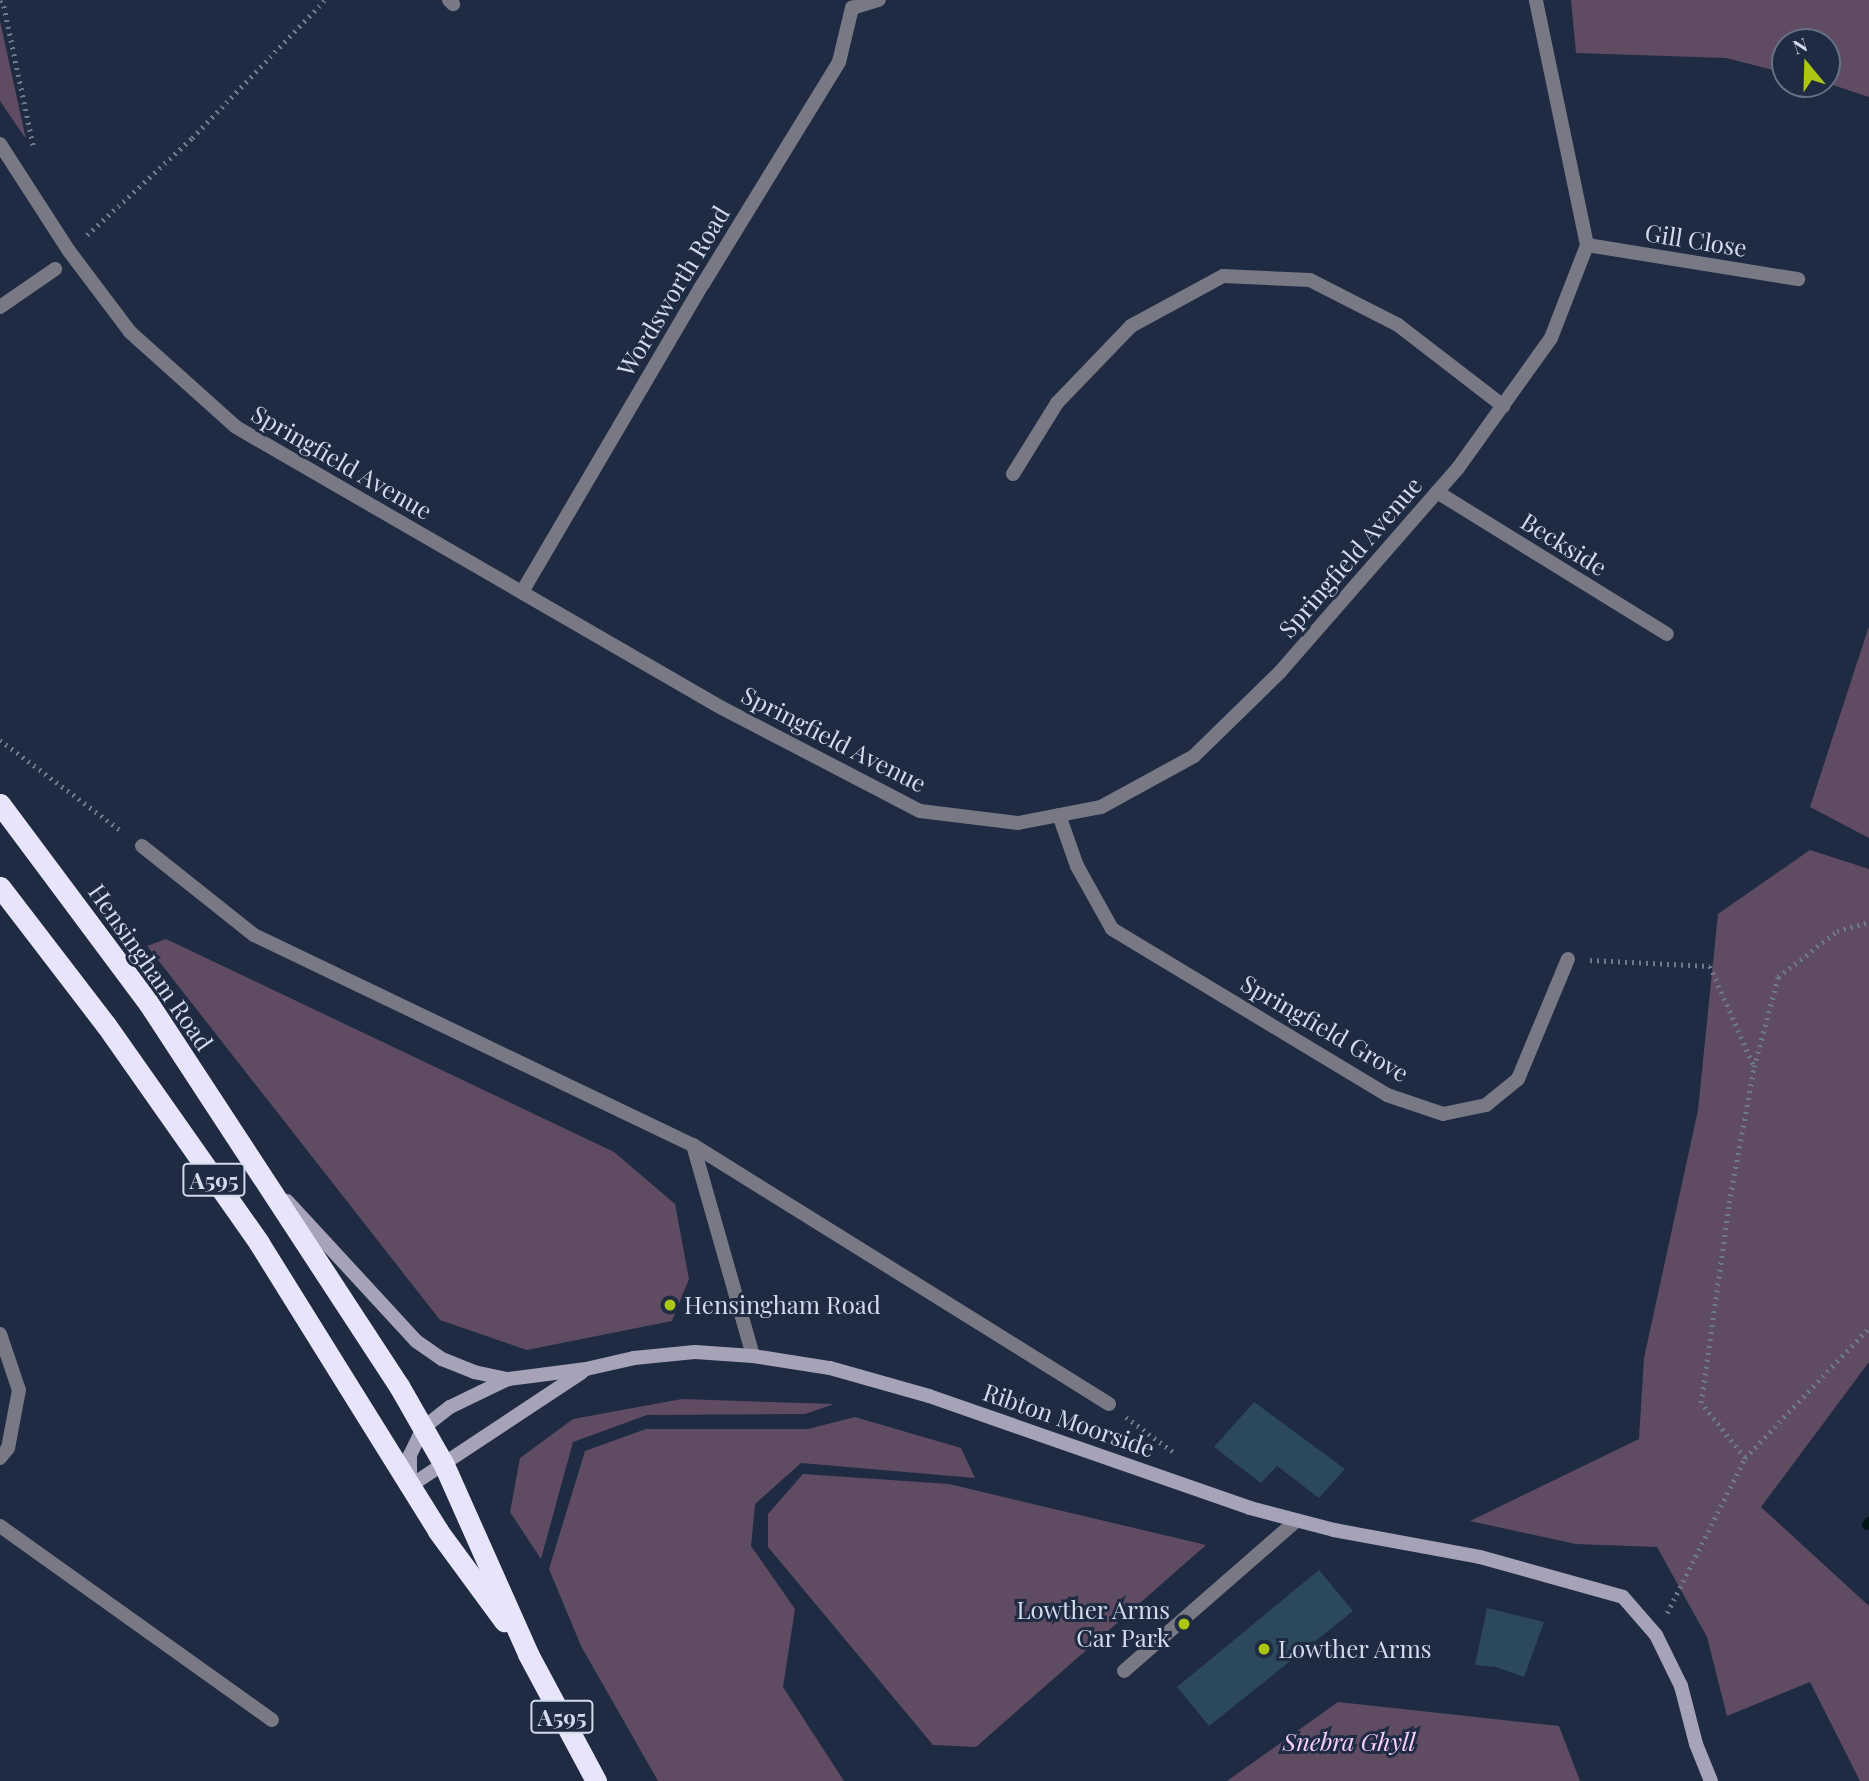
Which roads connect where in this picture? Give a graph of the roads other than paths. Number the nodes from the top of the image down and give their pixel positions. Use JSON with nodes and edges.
{"nodes":[{"id":1,"x":878,"y":0,"type":"edge"},
{"id":2,"x":1536,"y":0,"type":"edge"},
{"id":3,"x":849,"y":4,"type":"edge"},
{"id":4,"x":0,"y":144,"type":"edge"},
{"id":5,"x":1587,"y":245,"type":"junction"},
{"id":6,"x":55,"y":269,"type":"dead end"},
{"id":7,"x":1798,"y":279,"type":"dead end"},
{"id":8,"x":0,"y":307,"type":"edge"},
{"id":9,"x":1503,"y":406,"type":"junction"},
{"id":10,"x":1013,"y":474,"type":"dead end"},
{"id":11,"x":1437,"y":492,"type":"junction"},
{"id":12,"x":522,"y":592,"type":"junction"},
{"id":13,"x":1667,"y":634,"type":"dead end"},
{"id":14,"x":0,"y":804,"type":"edge"},
{"id":15,"x":1059,"y":815,"type":"junction"},
{"id":16,"x":142,"y":846,"type":"road end"},
{"id":17,"x":0,"y":887,"type":"edge"},
{"id":18,"x":1567,"y":959,"type":"road end"},
{"id":19,"x":693,"y":1145,"type":"junction"},
{"id":20,"x":253,"y":1164,"type":"junction"},
{"id":21,"x":0,"y":1335,"type":"edge"},
{"id":22,"x":753,"y":1356,"type":"junction"},
{"id":23,"x":586,"y":1369,"type":"junction"},
{"id":24,"x":508,"y":1379,"type":"junction"},
{"id":25,"x":1109,"y":1404,"type":"dead end"},
{"id":26,"x":423,"y":1428,"type":"junction"},
{"id":27,"x":0,"y":1458,"type":"edge"},
{"id":28,"x":444,"y":1465,"type":"junction"},
{"id":29,"x":410,"y":1486,"type":"junction"},
{"id":30,"x":1296,"y":1521,"type":"junction"},
{"id":31,"x":0,"y":1526,"type":"edge"},
{"id":32,"x":528,"y":1654,"type":"junction"},
{"id":33,"x":1124,"y":1671,"type":"dead end"},
{"id":34,"x":272,"y":1720,"type":"dead end"},
{"id":35,"x":596,"y":1781,"type":"edge"},
{"id":36,"x":1711,"y":1781,"type":"edge"}],
"edges":[{"from":1,"to":3,"type":"street"},
{"from":2,"to":5,"type":"street"},
{"from":3,"to":12,"type":"street","name":"Wordsworth Road"},
{"from":4,"to":12,"type":"street","name":"Springfield Avenue"},
{"from":5,"to":7,"type":"street","name":"Gill Close"},
{"from":5,"to":9,"type":"street","name":"Springfield Avenue"},
{"from":6,"to":8,"type":"street"},
{"from":9,"to":10,"type":"street"},
{"from":9,"to":11,"type":"street","name":"Springfield Avenue"},
{"from":11,"to":13,"type":"street","name":"Beckside"},
{"from":11,"to":15,"type":"street","name":"Springfield Avenue"},
{"from":12,"to":15,"type":"street","name":"Springfield Avenue"},
{"from":14,"to":20,"type":"highway","name":"Hensingham Road","number":"A595"},
{"from":15,"to":18,"type":"street","name":"Springfield Grove"},
{"from":16,"to":19,"type":"street"},
{"from":17,"to":29,"type":"highway","number":"A595"},
{"from":19,"to":22,"type":"street"},
{"from":19,"to":25,"type":"street"},
{"from":20,"to":24,"type":"main road"},
{"from":20,"to":26,"type":"highway","number":"A595"},
{"from":21,"to":27,"type":"street"},
{"from":22,"to":23,"type":"main road","name":"Ribton Moorside"},
{"from":22,"to":30,"type":"main road","name":"Ribton Moorside"},
{"from":23,"to":24,"type":"main road","name":"Ribton Moorside"},
{"from":23,"to":28,"type":"main road"},
{"from":24,"to":26,"type":"main road"},
{"from":26,"to":28,"type":"highway","number":"A595"},
{"from":26,"to":29,"type":"main road"},
{"from":28,"to":29,"type":"main road"},
{"from":28,"to":32,"type":"highway","number":"A595"},
{"from":29,"to":32,"type":"highway","number":"A595"},
{"from":30,"to":33,"type":"street"},
{"from":30,"to":36,"type":"main road","name":"Ribton Moorside"},
{"from":31,"to":34,"type":"street"},
{"from":32,"to":35,"type":"highway","number":"A595"}]}
